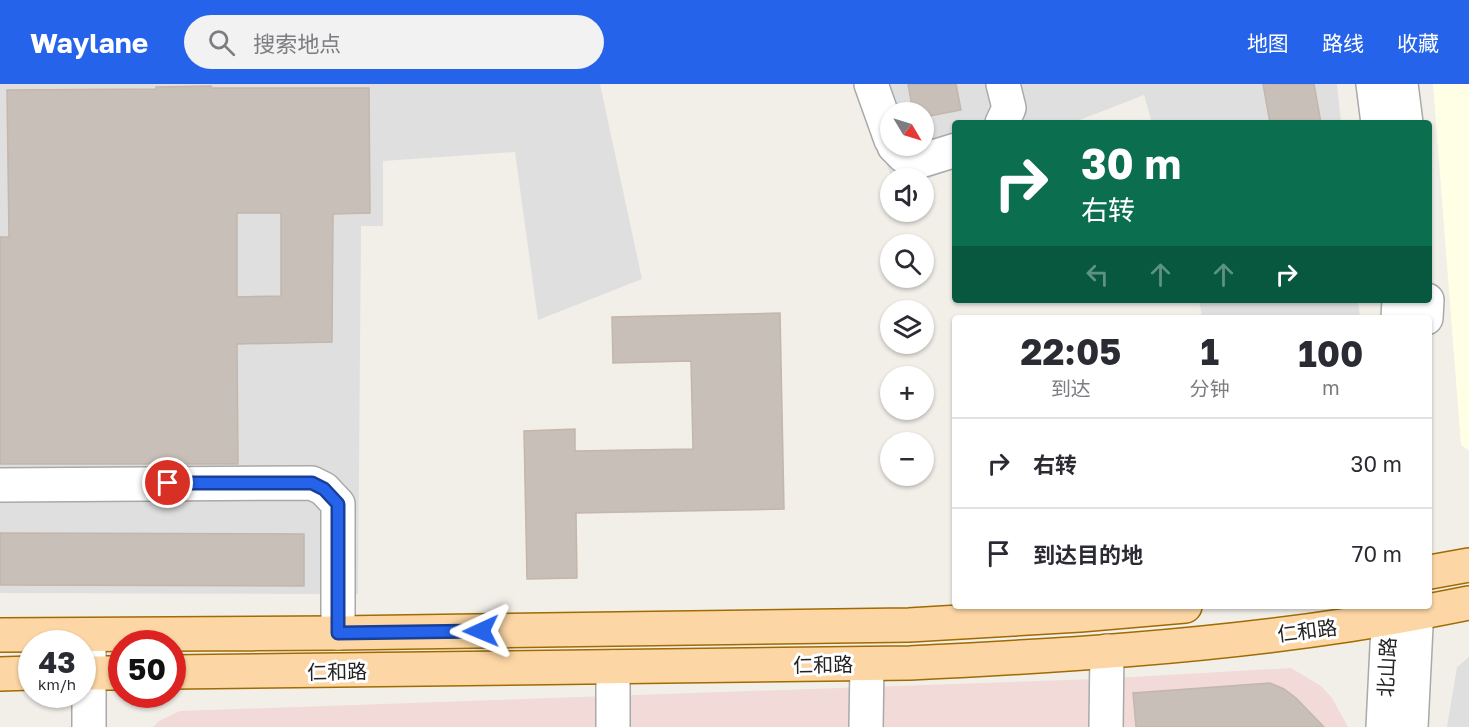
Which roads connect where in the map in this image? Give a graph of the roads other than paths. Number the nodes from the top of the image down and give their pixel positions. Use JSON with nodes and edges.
{"nodes":[{"id":1,"x":871,"y":84,"type":"edge"},
{"id":2,"x":1003,"y":84,"type":"edge"},
{"id":3,"x":1373,"y":84,"type":"edge"},
{"id":4,"x":1401,"y":84,"type":"edge"},
{"id":5,"x":880,"y":109,"type":"edge"},
{"id":6,"x":1003,"y":120,"type":"edge"},
{"id":7,"x":1378,"y":120,"type":"edge"},
{"id":8,"x":1406,"y":120,"type":"edge"},
{"id":9,"x":952,"y":151,"type":"edge"},
{"id":10,"x":904,"y":156,"type":"edge"},
{"id":11,"x":0,"y":484,"type":"edge"},
{"id":12,"x":1469,"y":565,"type":"edge"},
{"id":13,"x":1432,"y":572,"type":"edge"},
{"id":14,"x":1469,"y":603,"type":"edge"},
{"id":15,"x":1432,"y":607,"type":"edge"},
{"id":16,"x":1150,"y":609,"type":"edge"},
{"id":17,"x":1420,"y":609,"type":"edge"},
{"id":18,"x":1403,"y":611,"type":"edge"},
{"id":19,"x":338,"y":633,"type":"junction"},
{"id":20,"x":0,"y":635,"type":"edge"},
{"id":21,"x":18,"y":635,"type":"edge"},
{"id":22,"x":96,"y":635,"type":"edge"},
{"id":23,"x":1107,"y":651,"type":"junction"},
{"id":24,"x":867,"y":664,"type":"junction"},
{"id":25,"x":614,"y":667,"type":"junction"},
{"id":26,"x":186,"y":672,"type":"edge"},
{"id":27,"x":18,"y":673,"type":"edge"},
{"id":28,"x":0,"y":674,"type":"edge"},
{"id":29,"x":88,"y":708,"type":"edge"},
{"id":30,"x":89,"y":727,"type":"edge"},
{"id":31,"x":613,"y":727,"type":"edge"},
{"id":32,"x":866,"y":727,"type":"edge"},
{"id":33,"x":1106,"y":727,"type":"edge"},
{"id":34,"x":1383,"y":727,"type":"edge"},
{"id":35,"x":1411,"y":727,"type":"edge"}],
"edges":[{"from":1,"to":5,"type":"street"},
{"from":2,"to":6,"type":"street"},
{"from":3,"to":7,"type":"street"},
{"from":4,"to":8,"type":"street"},
{"from":9,"to":10,"type":"street"},
{"from":11,"to":19,"type":"street"},
{"from":12,"to":13,"type":"main road"},
{"from":14,"to":15,"type":"main road","name":"仁和路"},
{"from":16,"to":19,"type":"main road","name":"仁和路"},
{"from":17,"to":18,"type":"main road","name":"仁和路"},
{"from":18,"to":23,"type":"main road","name":"仁和路"},
{"from":18,"to":34,"type":"street","name":"北山路"},
{"from":18,"to":35,"type":"street","name":"北山路"},
{"from":19,"to":22,"type":"main road","name":"仁和路"},
{"from":20,"to":21,"type":"main road","name":"仁和路"},
{"from":23,"to":24,"type":"main road","name":"仁和路"},
{"from":23,"to":33,"type":"street"},
{"from":24,"to":25,"type":"main road","name":"仁和路"},
{"from":24,"to":32,"type":"street"},
{"from":25,"to":26,"type":"main road","name":"仁和路"},
{"from":25,"to":31,"type":"street"},
{"from":27,"to":28,"type":"main road"},
{"from":29,"to":30,"type":"street"}]}
